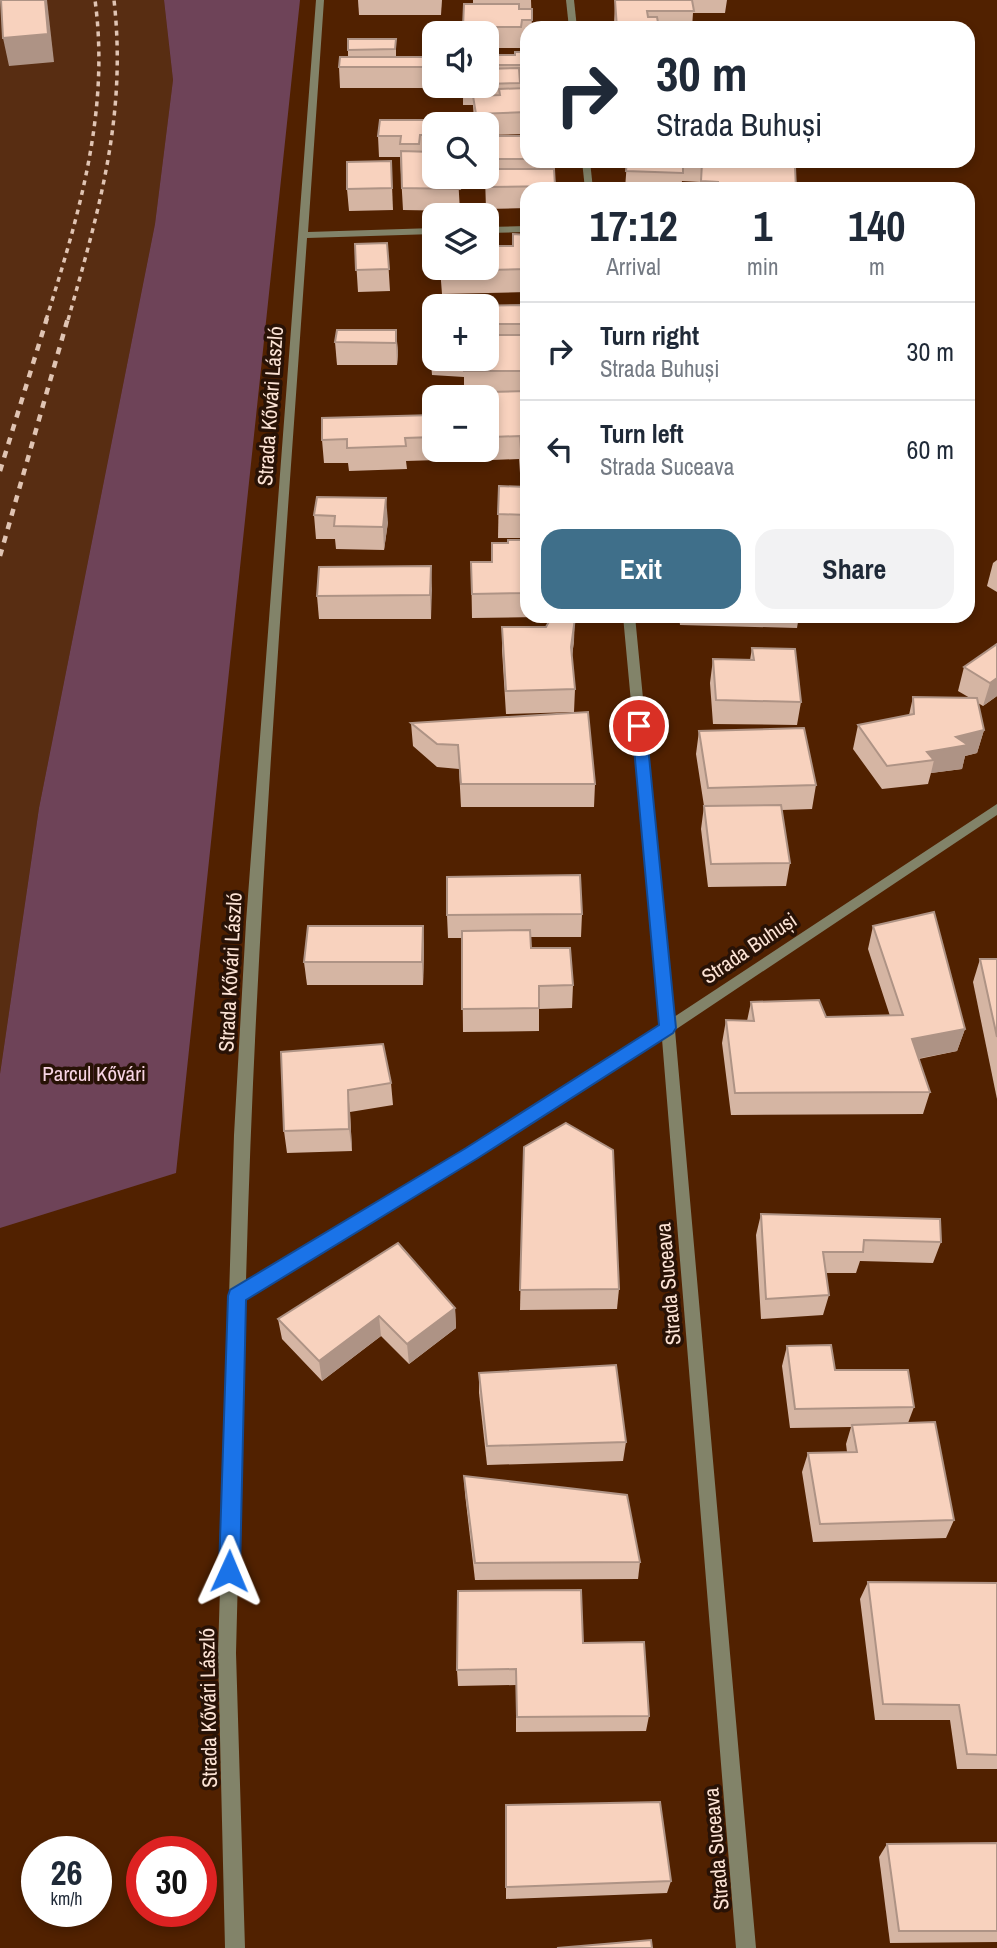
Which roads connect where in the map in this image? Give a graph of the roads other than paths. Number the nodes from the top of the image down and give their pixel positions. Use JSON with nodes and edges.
{"nodes":[{"id":1,"x":320,"y":0,"type":"edge"},
{"id":2,"x":570,"y":0,"type":"edge"},
{"id":3,"x":572,"y":21,"type":"edge"},
{"id":4,"x":520,"y":229,"type":"edge"},
{"id":5,"x":499,"y":230,"type":"edge"},
{"id":6,"x":422,"y":232,"type":"edge"},
{"id":7,"x":304,"y":234,"type":"junction"},
{"id":8,"x":630,"y":623,"type":"edge"},
{"id":9,"x":997,"y":808,"type":"edge"},
{"id":10,"x":668,"y":1028,"type":"junction"},
{"id":11,"x":237,"y":1296,"type":"junction"},
{"id":12,"x":235,"y":1948,"type":"edge"},
{"id":13,"x":746,"y":1948,"type":"edge"}],
"edges":[{"from":1,"to":7,"type":"street","name":"Strada Kővári László"},
{"from":2,"to":3,"type":"street"},
{"from":4,"to":5,"type":"street"},
{"from":6,"to":7,"type":"street"},
{"from":7,"to":11,"type":"street","name":"Strada Kővári László"},
{"from":8,"to":10,"type":"street","name":"Strada Suceava"},
{"from":9,"to":10,"type":"street","name":"Strada Buhuși"},
{"from":10,"to":11,"type":"street","name":"Strada Buhuși"},
{"from":10,"to":13,"type":"street","name":"Strada Suceava"},
{"from":11,"to":12,"type":"street","name":"Strada Kővári László"}]}
